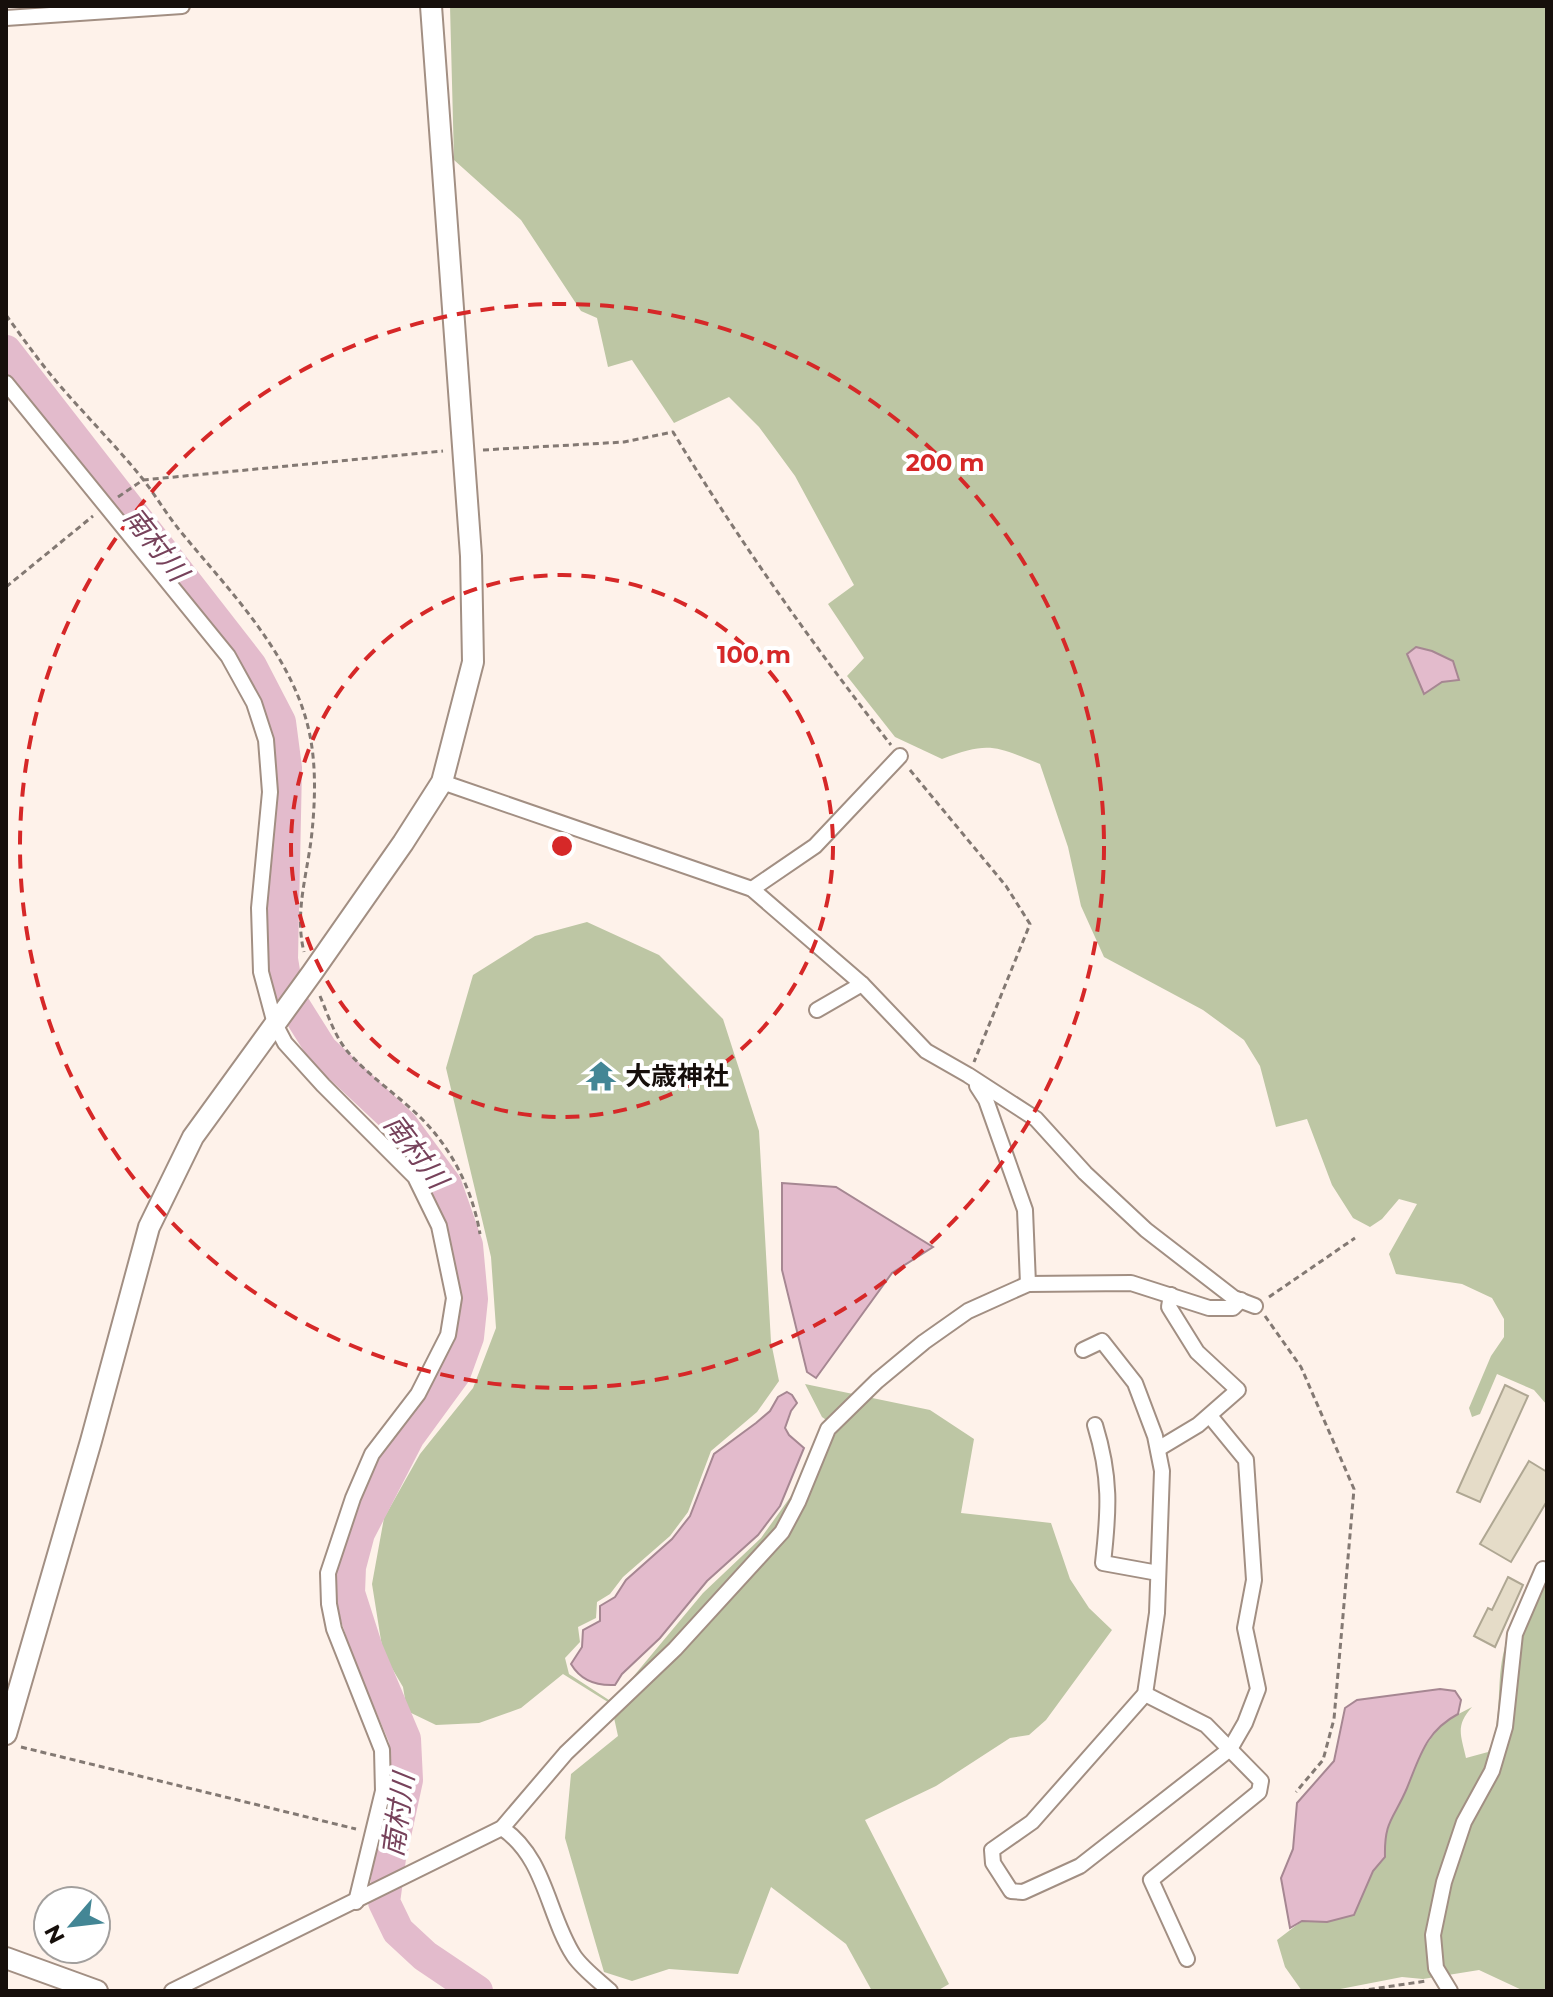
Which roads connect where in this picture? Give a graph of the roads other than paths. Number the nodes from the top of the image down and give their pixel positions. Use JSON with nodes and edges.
{"nodes":[{"id":1,"x":182,"y":6,"type":"edge"},
{"id":2,"x":431,"y":6,"type":"edge"},
{"id":3,"x":6,"y":18,"type":"edge"},
{"id":4,"x":6,"y":383,"type":"edge"},
{"id":5,"x":900,"y":756,"type":"road end"},
{"id":6,"x":442,"y":782,"type":"junction"},
{"id":7,"x":752,"y":889,"type":"junction"},
{"id":8,"x":862,"y":984,"type":"junction"},
{"id":9,"x":817,"y":1010,"type":"dead end"},
{"id":10,"x":275,"y":1024,"type":"junction"},
{"id":11,"x":968,"y":1075,"type":"junction"},
{"id":12,"x":1028,"y":1284,"type":"junction"},
{"id":13,"x":1171,"y":1295,"type":"junction"},
{"id":14,"x":1083,"y":1350,"type":"dead end"},
{"id":15,"x":1210,"y":1416,"type":"junction"},
{"id":16,"x":1095,"y":1425,"type":"dead end"},
{"id":17,"x":1158,"y":1449,"type":"junction"},
{"id":18,"x":1543,"y":1569,"type":"dead end"},
{"id":19,"x":1158,"y":1573,"type":"junction"},
{"id":20,"x":1145,"y":1694,"type":"junction"},
{"id":21,"x":11,"y":1740,"type":"edge"},
{"id":22,"x":1230,"y":1749,"type":"junction"},
{"id":23,"x":502,"y":1828,"type":"junction"},
{"id":24,"x":356,"y":1902,"type":"junction"},
{"id":25,"x":6,"y":1958,"type":"edge"},
{"id":26,"x":1187,"y":1959,"type":"dead end"},
{"id":27,"x":1446,"y":1985,"type":"edge"},
{"id":28,"x":97,"y":1991,"type":"edge"},
{"id":29,"x":172,"y":1991,"type":"edge"},
{"id":30,"x":610,"y":1991,"type":"edge"}],
"edges":[{"from":1,"to":3,"type":"street"},
{"from":2,"to":6,"type":"street"},
{"from":4,"to":10,"type":"street"},
{"from":5,"to":7,"type":"street"},
{"from":6,"to":7,"type":"street"},
{"from":6,"to":10,"type":"street"},
{"from":7,"to":8,"type":"street"},
{"from":8,"to":9,"type":"street"},
{"from":8,"to":11,"type":"street"},
{"from":10,"to":21,"type":"street"},
{"from":10,"to":24,"type":"street"},
{"from":11,"to":12,"type":"street"},
{"from":11,"to":13,"type":"street"},
{"from":12,"to":13,"type":"street"},
{"from":12,"to":23,"type":"street"},
{"from":13,"to":15,"type":"street"},
{"from":14,"to":17,"type":"street"},
{"from":15,"to":17,"type":"street"},
{"from":15,"to":22,"type":"street"},
{"from":16,"to":19,"type":"street"},
{"from":17,"to":19,"type":"street"},
{"from":18,"to":27,"type":"street"},
{"from":19,"to":20,"type":"street"},
{"from":20,"to":22,"type":"street"},
{"from":20,"to":22,"type":"street"},
{"from":22,"to":26,"type":"street"},
{"from":23,"to":24,"type":"street"},
{"from":23,"to":30,"type":"street"},
{"from":24,"to":29,"type":"street"},
{"from":25,"to":28,"type":"street"}]}
